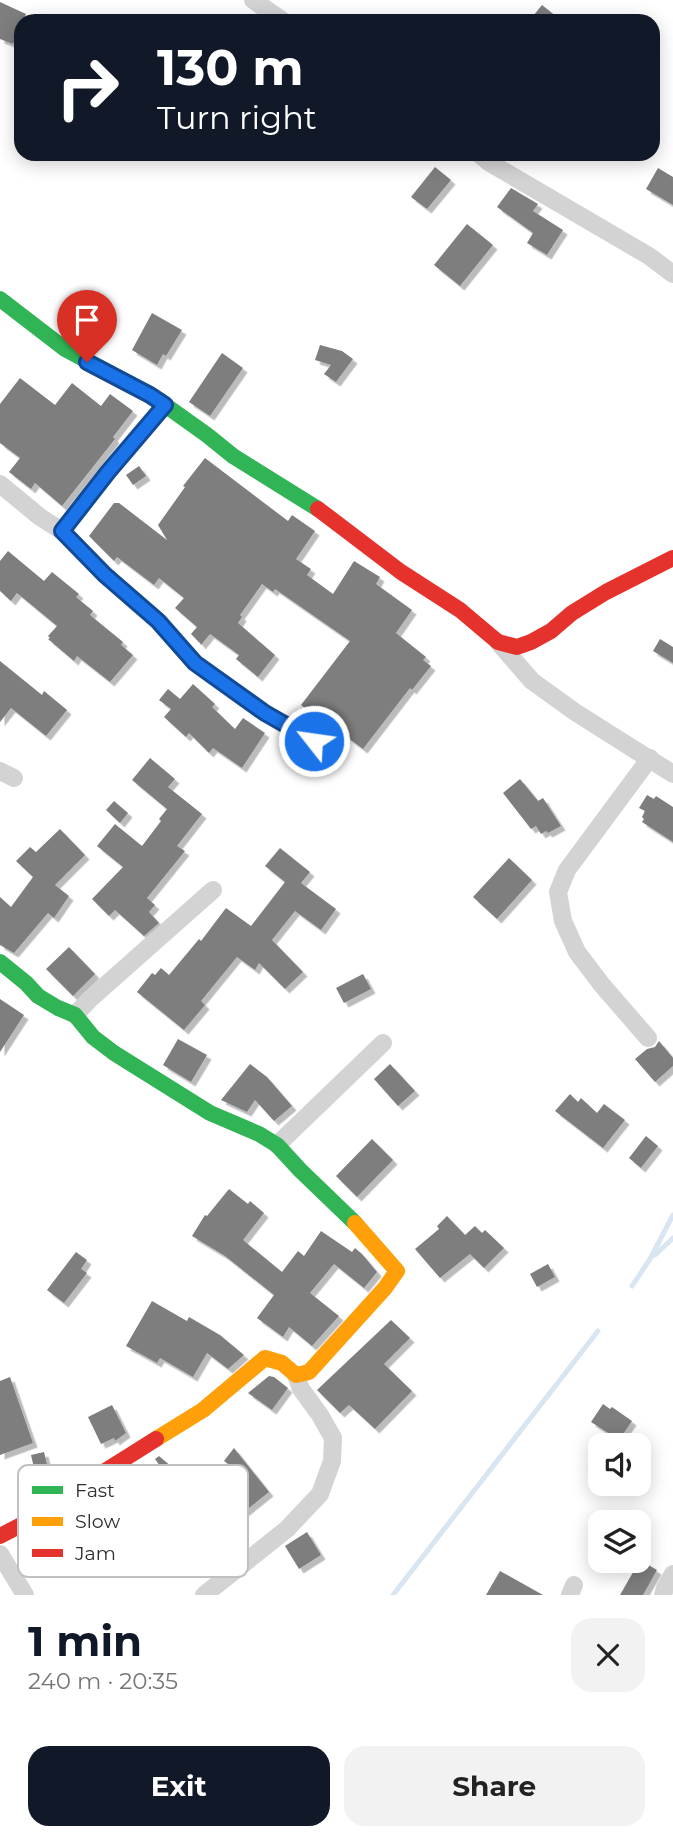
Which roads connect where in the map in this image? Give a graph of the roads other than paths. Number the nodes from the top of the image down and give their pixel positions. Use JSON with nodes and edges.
{"nodes":[{"id":1,"x":253,"y":0,"type":"edge"},
{"id":2,"x":273,"y":14,"type":"edge"},
{"id":3,"x":488,"y":161,"type":"edge"},
{"id":4,"x":672,"y":270,"type":"edge"},
{"id":5,"x":0,"y":299,"type":"edge"},
{"id":6,"x":165,"y":405,"type":"junction"},
{"id":7,"x":0,"y":484,"type":"edge"},
{"id":8,"x":62,"y":531,"type":"junction"},
{"id":9,"x":673,"y":558,"type":"edge"},
{"id":10,"x":498,"y":642,"type":"junction"},
{"id":11,"x":314,"y":741,"type":"dead end"},
{"id":12,"x":650,"y":758,"type":"junction"},
{"id":13,"x":673,"y":774,"type":"edge"},
{"id":14,"x":213,"y":890,"type":"dead end"},
{"id":15,"x":0,"y":962,"type":"edge"},
{"id":16,"x":75,"y":1015,"type":"junction"},
{"id":17,"x":648,"y":1038,"type":"dead end"},
{"id":18,"x":383,"y":1043,"type":"dead end"},
{"id":19,"x":277,"y":1145,"type":"junction"},
{"id":20,"x":296,"y":1376,"type":"junction"},
{"id":21,"x":115,"y":1465,"type":"edge"},
{"id":22,"x":18,"y":1527,"type":"edge"},
{"id":23,"x":0,"y":1536,"type":"edge"},
{"id":24,"x":248,"y":1560,"type":"edge"},
{"id":25,"x":2,"y":1561,"type":"edge"},
{"id":26,"x":673,"y":1574,"type":"edge"},
{"id":27,"x":227,"y":1577,"type":"edge"},
{"id":28,"x":25,"y":1595,"type":"edge"},
{"id":29,"x":204,"y":1595,"type":"edge"},
{"id":30,"x":663,"y":1595,"type":"edge"}],
"edges":[{"from":1,"to":2,"type":"street"},
{"from":3,"to":4,"type":"street"},
{"from":5,"to":6,"type":"street"},
{"from":6,"to":8,"type":"street"},
{"from":6,"to":10,"type":"street"},
{"from":7,"to":8,"type":"street"},
{"from":8,"to":11,"type":"street"},
{"from":9,"to":10,"type":"street"},
{"from":10,"to":12,"type":"street"},
{"from":12,"to":13,"type":"street"},
{"from":12,"to":17,"type":"street"},
{"from":14,"to":16,"type":"street"},
{"from":15,"to":16,"type":"street"},
{"from":16,"to":19,"type":"street"},
{"from":18,"to":19,"type":"street"},
{"from":19,"to":20,"type":"street"},
{"from":20,"to":21,"type":"street"},
{"from":20,"to":24,"type":"street"},
{"from":22,"to":23,"type":"street"},
{"from":25,"to":28,"type":"street"},
{"from":26,"to":30,"type":"street"},
{"from":27,"to":29,"type":"street"}]}
